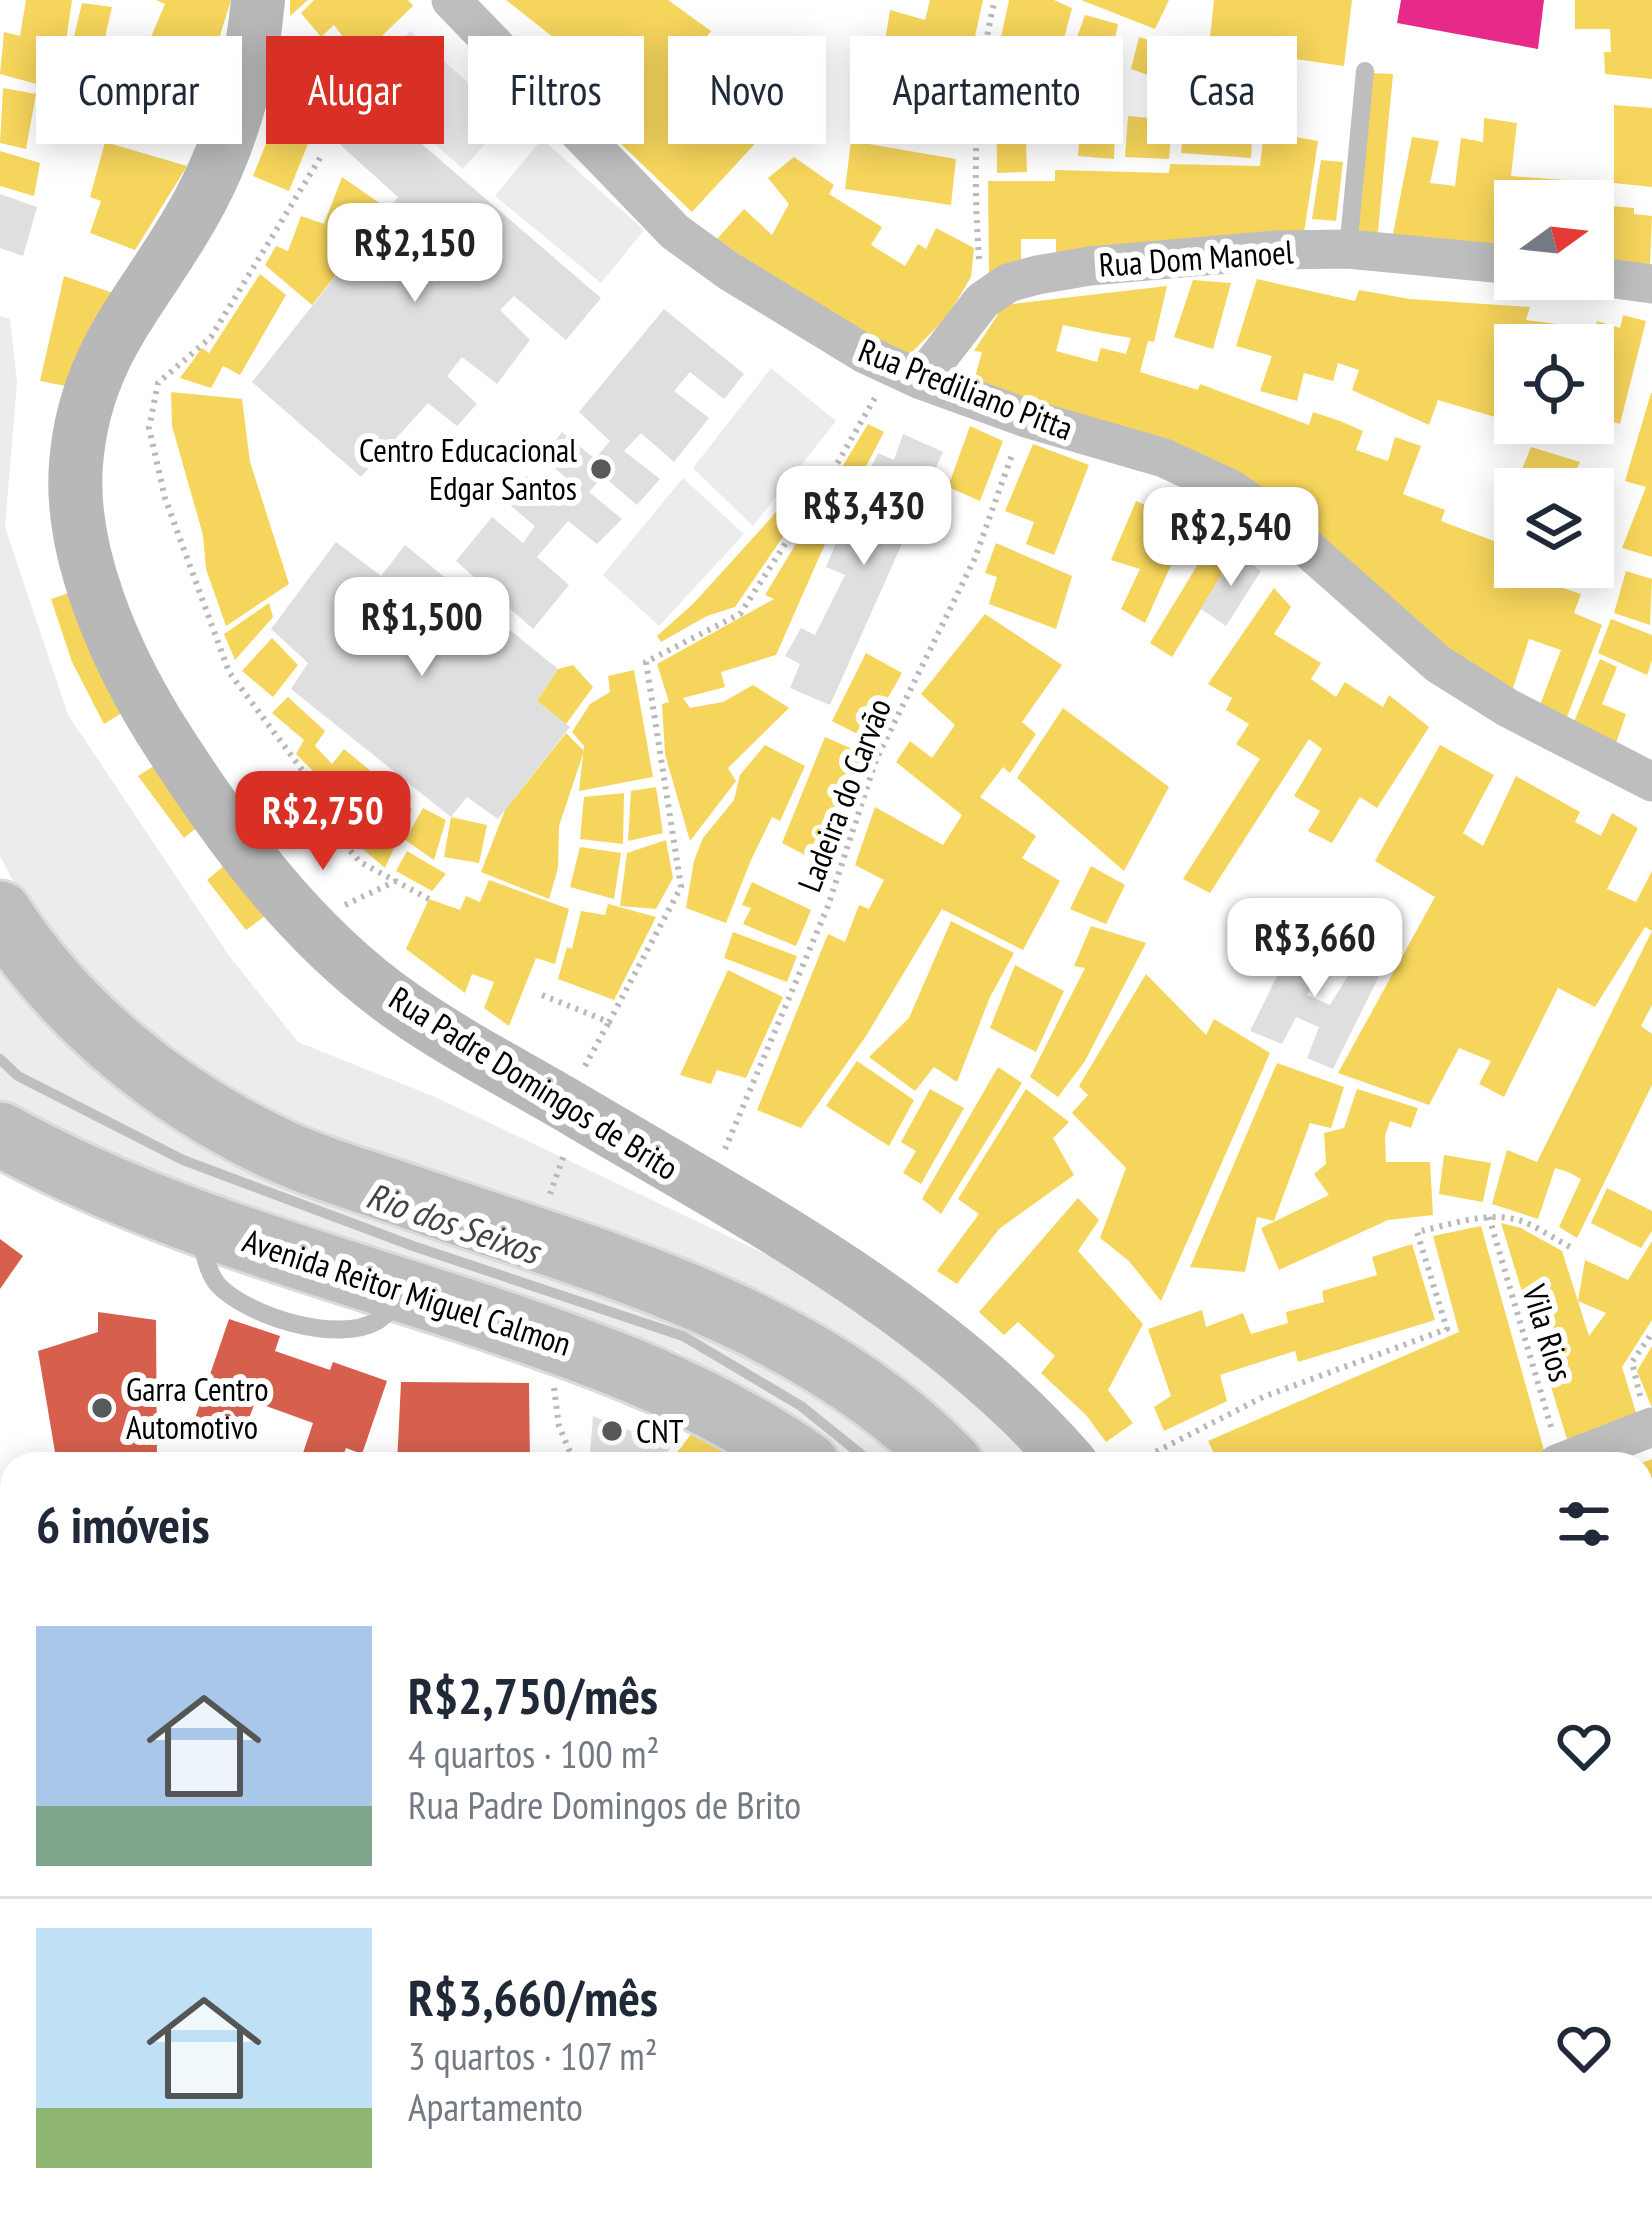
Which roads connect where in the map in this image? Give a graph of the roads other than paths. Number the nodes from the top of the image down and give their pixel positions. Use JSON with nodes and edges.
{"nodes":[{"id":1,"x":258,"y":0,"type":"edge"},
{"id":2,"x":451,"y":0,"type":"edge"},
{"id":3,"x":1365,"y":70,"type":"dead end"},
{"id":4,"x":1348,"y":249,"type":"junction"},
{"id":5,"x":1494,"y":263,"type":"edge"},
{"id":6,"x":1614,"y":279,"type":"edge"},
{"id":7,"x":1652,"y":284,"type":"edge"},
{"id":8,"x":906,"y":373,"type":"junction"},
{"id":9,"x":1652,"y":782,"type":"edge"},
{"id":10,"x":0,"y":914,"type":"edge"},
{"id":11,"x":0,"y":1134,"type":"edge"},
{"id":12,"x":1652,"y":1427,"type":"edge"},
{"id":13,"x":788,"y":1452,"type":"edge"},
{"id":14,"x":939,"y":1452,"type":"edge"},
{"id":15,"x":1059,"y":1452,"type":"edge"},
{"id":16,"x":1587,"y":1452,"type":"edge"}],
"edges":[{"from":1,"to":15,"type":"main road","name":"Rua Padre Domingos de Brito"},
{"from":2,"to":8,"type":"street","name":"Rua Prediliano Pitta"},
{"from":3,"to":4,"type":"lane"},
{"from":4,"to":5,"type":"street","name":"Rua Dom Manoel"},
{"from":4,"to":8,"type":"street","name":"Rua Dom Manoel"},
{"from":6,"to":7,"type":"street"},
{"from":8,"to":9,"type":"street","name":"Rua Prediliano Pitta"},
{"from":10,"to":14,"type":"main road"},
{"from":11,"to":13,"type":"main road","name":"Avenida Reitor Miguel Calmon"},
{"from":12,"to":16,"type":"street"}]}
